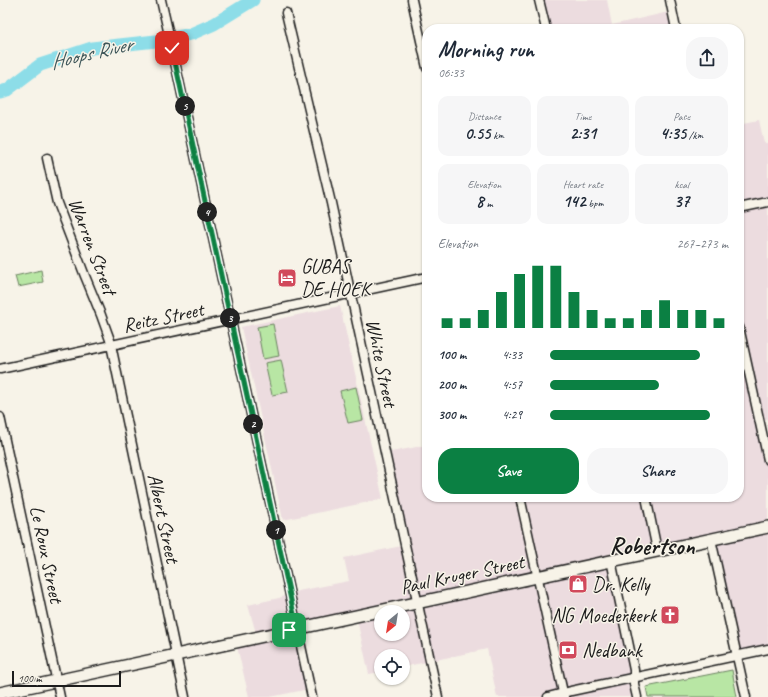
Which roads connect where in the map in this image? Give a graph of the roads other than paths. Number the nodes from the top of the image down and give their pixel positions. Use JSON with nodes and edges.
{"nodes":[{"id":1,"x":161,"y":0,"type":"edge"},
{"id":2,"x":412,"y":0,"type":"edge"},
{"id":3,"x":539,"y":0,"type":"edge"},
{"id":4,"x":670,"y":0,"type":"edge"},
{"id":5,"x":286,"y":13,"type":"dead end"},
{"id":6,"x":545,"y":24,"type":"edge"},
{"id":7,"x":675,"y":24,"type":"edge"},
{"id":8,"x":422,"y":45,"type":"edge"},
{"id":9,"x":47,"y":158,"type":"dead end"},
{"id":10,"x":768,"y":202,"type":"edge"},
{"id":11,"x":744,"y":207,"type":"edge"},
{"id":12,"x":422,"y":278,"type":"edge"},
{"id":13,"x":350,"y":293,"type":"junction"},
{"id":14,"x":230,"y":320,"type":"junction"},
{"id":15,"x":110,"y":346,"type":"junction"},
{"id":16,"x":744,"y":350,"type":"edge"},
{"id":17,"x":0,"y":369,"type":"edge"},
{"id":18,"x":0,"y":417,"type":"edge"},
{"id":19,"x":768,"y":460,"type":"edge"},
{"id":20,"x":521,"y":502,"type":"edge"},
{"id":21,"x":647,"y":502,"type":"edge"},
{"id":22,"x":768,"y":527,"type":"edge"},
{"id":23,"x":711,"y":539,"type":"junction"},
{"id":24,"x":657,"y":550,"type":"junction"},
{"id":25,"x":611,"y":560,"type":"junction"},
{"id":26,"x":537,"y":576,"type":"junction"},
{"id":27,"x":417,"y":602,"type":"junction"},
{"id":28,"x":297,"y":628,"type":"junction"},
{"id":29,"x":768,"y":649,"type":"edge"},
{"id":30,"x":176,"y":654,"type":"junction"},
{"id":31,"x":737,"y":655,"type":"junction"},
{"id":32,"x":634,"y":677,"type":"junction"},
{"id":33,"x":57,"y":681,"type":"junction"},
{"id":34,"x":0,"y":693,"type":"edge"},
{"id":35,"x":564,"y":695,"type":"edge"},
{"id":36,"x":60,"y":697,"type":"edge"},
{"id":37,"x":186,"y":697,"type":"edge"},
{"id":38,"x":312,"y":697,"type":"edge"},
{"id":39,"x":438,"y":697,"type":"edge"},
{"id":40,"x":548,"y":697,"type":"edge"},
{"id":41,"x":637,"y":697,"type":"edge"},
{"id":42,"x":746,"y":697,"type":"edge"}],
"edges":[{"from":1,"to":14,"type":"street"},
{"from":2,"to":8,"type":"street"},
{"from":3,"to":6,"type":"street"},
{"from":4,"to":7,"type":"street"},
{"from":5,"to":13,"type":"street","name":"White Street"},
{"from":9,"to":15,"type":"street","name":"Warren Street"},
{"from":10,"to":11,"type":"street"},
{"from":12,"to":13,"type":"street","name":"Reitz Street"},
{"from":13,"to":14,"type":"street","name":"Reitz Street"},
{"from":13,"to":27,"type":"street","name":"White Street"},
{"from":14,"to":15,"type":"street","name":"Reitz Street"},
{"from":14,"to":28,"type":"street"},
{"from":15,"to":17,"type":"street","name":"Reitz Street"},
{"from":15,"to":30,"type":"street","name":"Albert Street"},
{"from":16,"to":19,"type":"street"},
{"from":18,"to":33,"type":"street","name":"Le Roux Street"},
{"from":20,"to":26,"type":"street"},
{"from":21,"to":24,"type":"street"},
{"from":22,"to":23,"type":"street","name":"Paul Kruger Street"},
{"from":23,"to":24,"type":"street","name":"Paul Kruger Street"},
{"from":23,"to":31,"type":"street"},
{"from":24,"to":25,"type":"street","name":"Paul Kruger Street"},
{"from":25,"to":26,"type":"street","name":"Paul Kruger Street"},
{"from":25,"to":32,"type":"street"},
{"from":26,"to":27,"type":"street","name":"Paul Kruger Street"},
{"from":26,"to":35,"type":"street"},
{"from":27,"to":28,"type":"street","name":"Paul Kruger Street"},
{"from":27,"to":39,"type":"street","name":"White Street"},
{"from":28,"to":30,"type":"street","name":"Paul Kruger Street"},
{"from":28,"to":38,"type":"street"},
{"from":29,"to":31,"type":"street"},
{"from":30,"to":33,"type":"street","name":"Paul Kruger Street"},
{"from":30,"to":37,"type":"street","name":"Albert Street"},
{"from":31,"to":32,"type":"street"},
{"from":31,"to":42,"type":"street"},
{"from":32,"to":35,"type":"street"},
{"from":32,"to":41,"type":"street"},
{"from":33,"to":34,"type":"street","name":"Paul Kruger Street"},
{"from":33,"to":36,"type":"street","name":"Le Roux Street"},
{"from":35,"to":40,"type":"street"}]}
